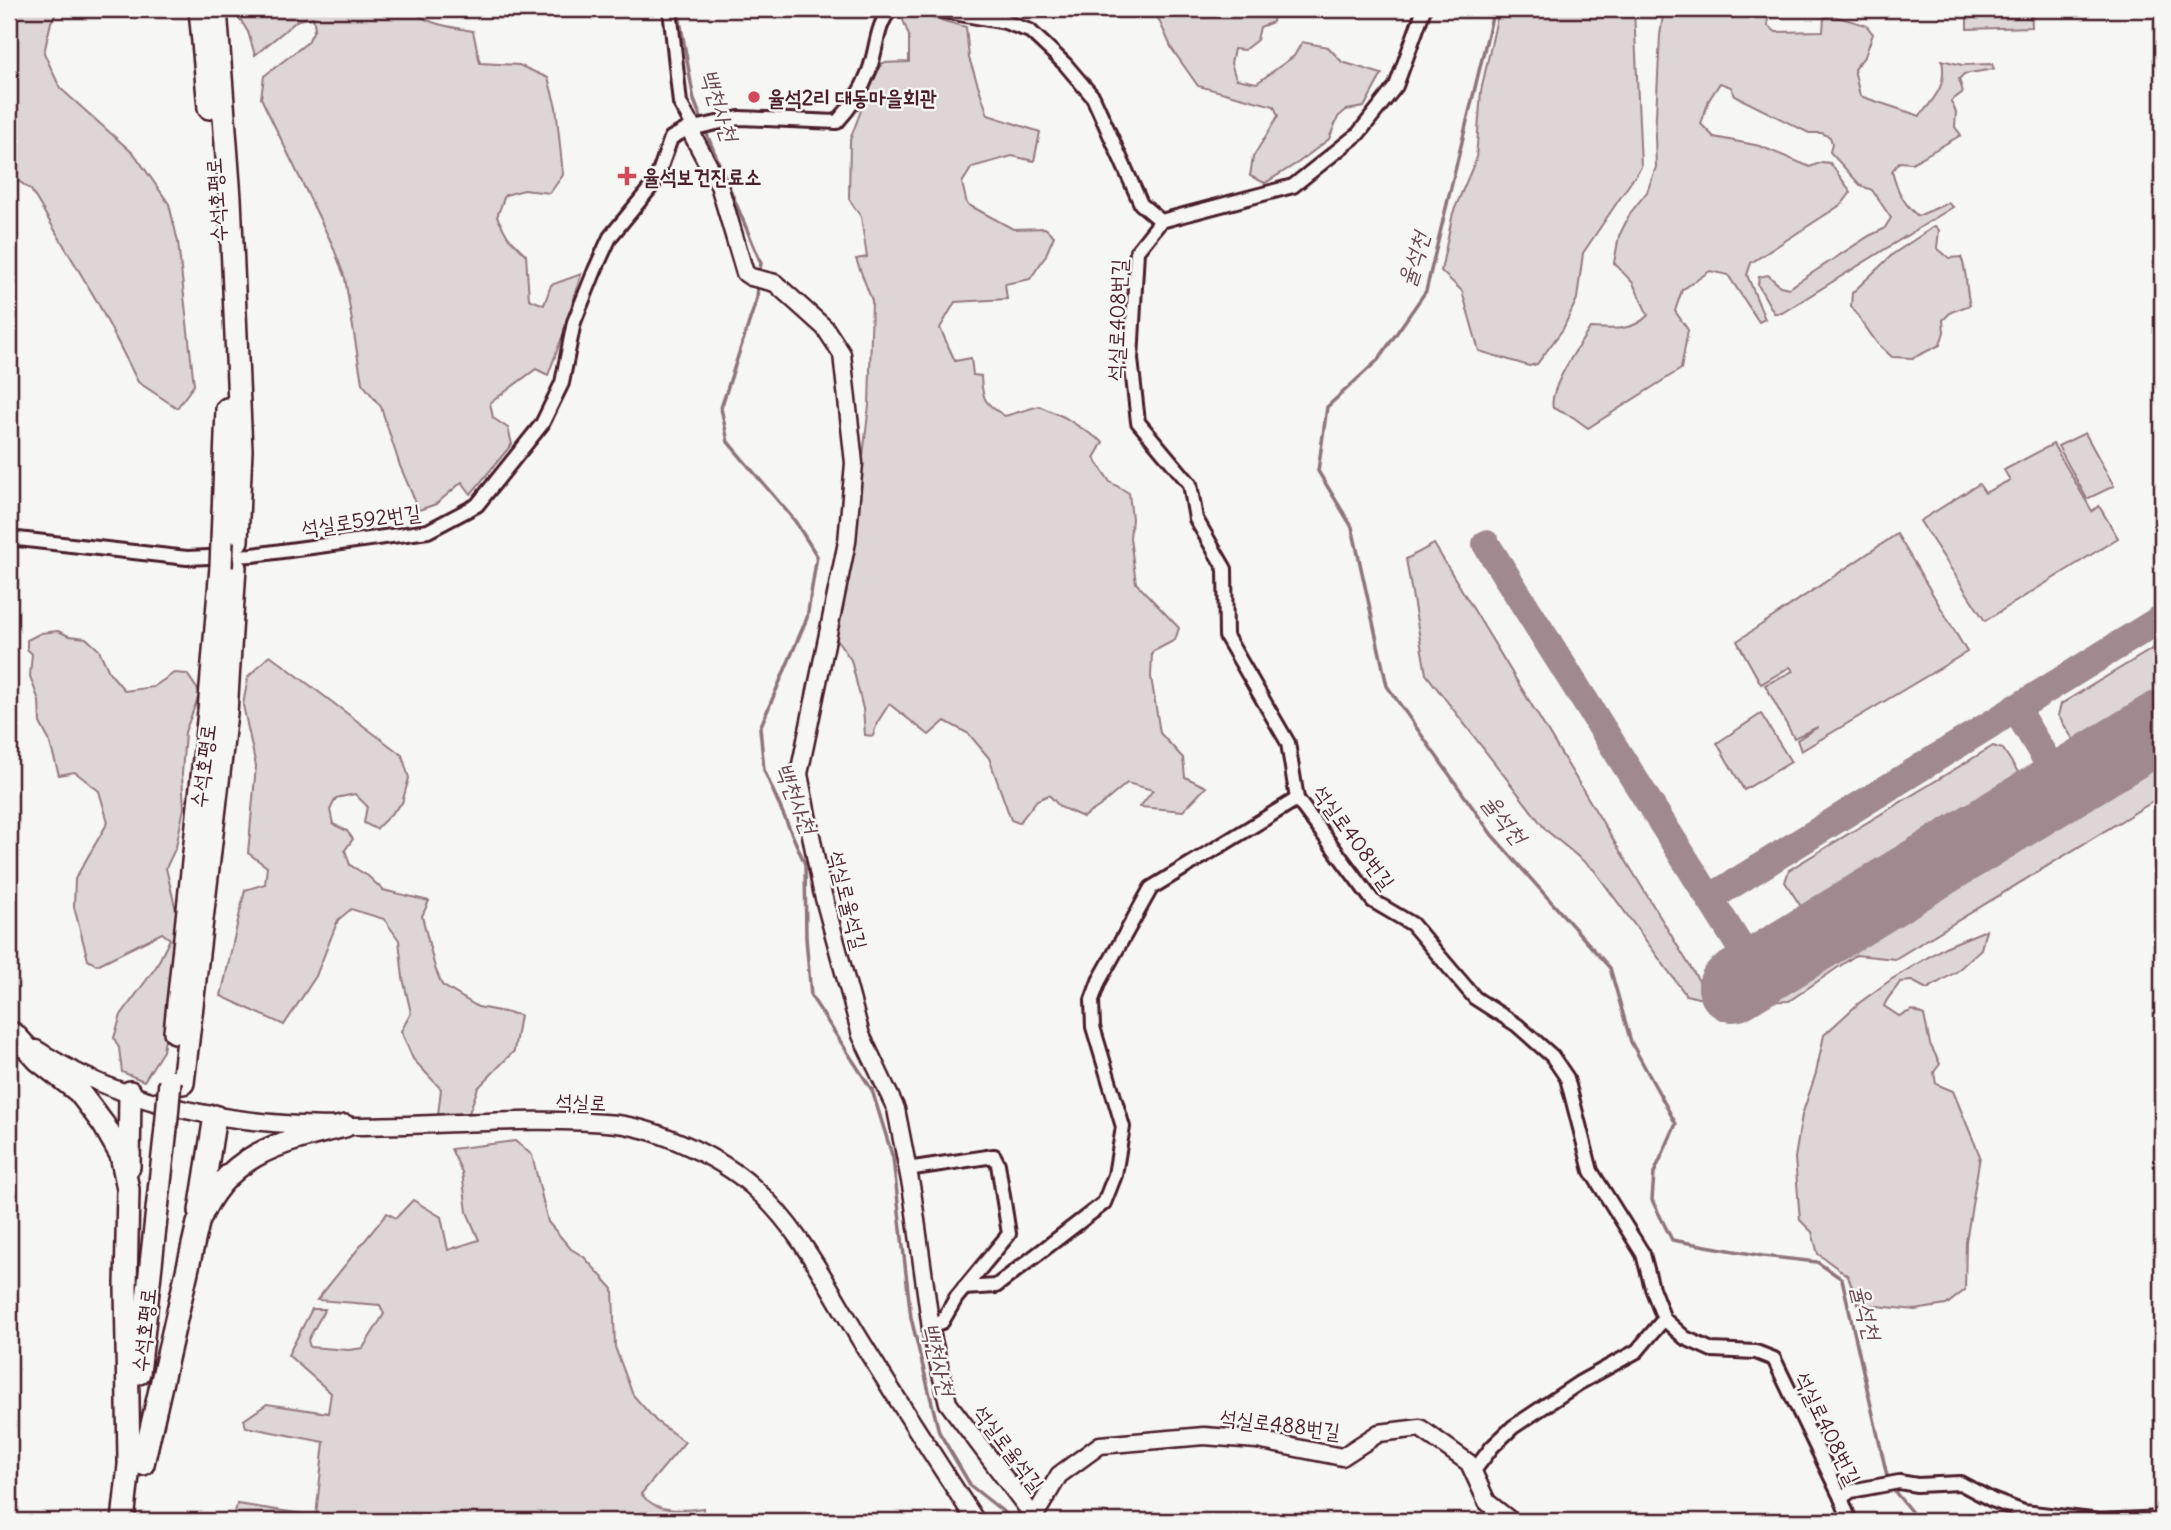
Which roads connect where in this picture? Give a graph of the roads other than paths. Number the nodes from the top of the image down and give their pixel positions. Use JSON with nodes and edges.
{"nodes":[{"id":1,"x":200,"y":9,"type":"edge"},
{"id":2,"x":216,"y":9,"type":"edge"},
{"id":3,"x":670,"y":9,"type":"edge"},
{"id":4,"x":889,"y":9,"type":"edge"},
{"id":5,"x":931,"y":9,"type":"edge"},
{"id":6,"x":1424,"y":9,"type":"edge"},
{"id":7,"x":701,"y":126,"type":"junction"},
{"id":8,"x":1161,"y":221,"type":"junction"},
{"id":9,"x":9,"y":538,"type":"edge"},
{"id":10,"x":229,"y":541,"type":"junction"},
{"id":11,"x":1297,"y":799,"type":"junction"},
{"id":12,"x":12,"y":1032,"type":"edge"},
{"id":13,"x":130,"y":1092,"type":"junction"},
{"id":14,"x":215,"y":1116,"type":"junction"},
{"id":15,"x":345,"y":1126,"type":"junction"},
{"id":16,"x":907,"y":1169,"type":"junction"},
{"id":17,"x":128,"y":1189,"type":"junction"},
{"id":18,"x":199,"y":1223,"type":"junction"},
{"id":19,"x":964,"y":1288,"type":"junction"},
{"id":20,"x":1664,"y":1319,"type":"junction"},
{"id":21,"x":930,"y":1326,"type":"junction"},
{"id":22,"x":136,"y":1462,"type":"junction"},
{"id":23,"x":1473,"y":1472,"type":"junction"},
{"id":24,"x":1841,"y":1499,"type":"junction"},
{"id":25,"x":971,"y":1514,"type":"edge"},
{"id":26,"x":2162,"y":1518,"type":"edge"},
{"id":27,"x":1034,"y":1520,"type":"edge"},
{"id":28,"x":123,"y":1521,"type":"edge"},
{"id":29,"x":137,"y":1521,"type":"edge"},
{"id":30,"x":984,"y":1521,"type":"edge"},
{"id":31,"x":1511,"y":1521,"type":"edge"},
{"id":32,"x":1850,"y":1521,"type":"edge"}],
"edges":[{"from":1,"to":10,"type":"highway","name":"수석호평로"},
{"from":2,"to":10,"type":"highway","name":"수석호평로"},
{"from":3,"to":7,"type":"street"},
{"from":4,"to":7,"type":"street"},
{"from":5,"to":8,"type":"street"},
{"from":6,"to":8,"type":"street"},
{"from":7,"to":9,"type":"street","name":"석실로592번길"},
{"from":7,"to":16,"type":"street","name":"석실로율석길"},
{"from":8,"to":11,"type":"street","name":"석실로408번길"},
{"from":10,"to":22,"type":"highway","name":"수석호평로"},
{"from":11,"to":19,"type":"street"},
{"from":11,"to":20,"type":"street","name":"석실로408번길"},
{"from":12,"to":13,"type":"street","name":"석실로"},
{"from":12,"to":17,"type":"highway"},
{"from":13,"to":14,"type":"street","name":"석실로"},
{"from":13,"to":17,"type":"highway"},
{"from":14,"to":15,"type":"street","name":"석실로"},
{"from":14,"to":18,"type":"highway"},
{"from":15,"to":18,"type":"highway"},
{"from":15,"to":25,"type":"street","name":"석실로"},
{"from":16,"to":19,"type":"street"},
{"from":16,"to":21,"type":"street","name":"석실로율석길"},
{"from":17,"to":22,"type":"highway"},
{"from":18,"to":22,"type":"highway"},
{"from":19,"to":21,"type":"street"},
{"from":20,"to":23,"type":"street"},
{"from":20,"to":24,"type":"street","name":"석실로408번길"},
{"from":21,"to":27,"type":"street","name":"석실로율석길"},
{"from":22,"to":28,"type":"highway","name":"수석호평로"},
{"from":22,"to":29,"type":"highway","name":"수석호평로"},
{"from":23,"to":27,"type":"street","name":"석실로488번길"},
{"from":23,"to":31,"type":"street","name":"석실로488번길"},
{"from":24,"to":26,"type":"street"},
{"from":24,"to":32,"type":"street","name":"석실로408번길"},
{"from":25,"to":30,"type":"street","name":"석실로"}]}
